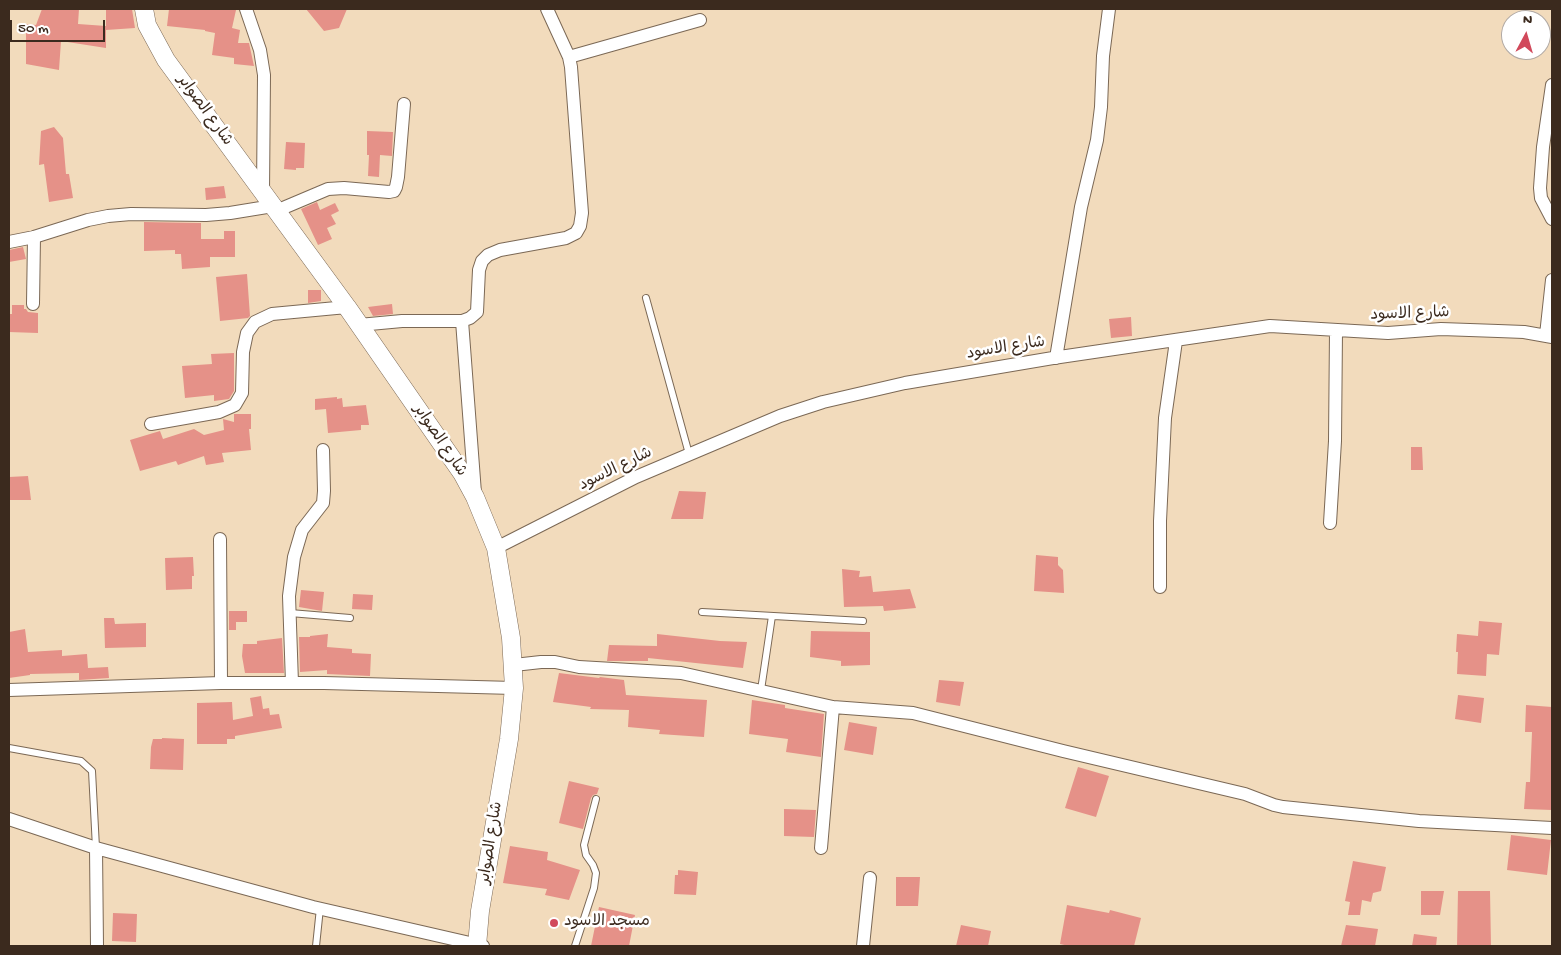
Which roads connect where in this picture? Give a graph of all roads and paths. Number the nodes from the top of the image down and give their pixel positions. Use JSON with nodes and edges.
{"nodes":[{"id":1,"x":144,"y":9,"type":"edge"},
{"id":2,"x":246,"y":9,"type":"edge"},
{"id":3,"x":547,"y":9,"type":"edge"},
{"id":4,"x":1109,"y":9,"type":"edge"},
{"id":5,"x":700,"y":20,"type":"dead end"},
{"id":6,"x":569,"y":57,"type":"junction"},
{"id":7,"x":1552,"y":85,"type":"edge"},
{"id":8,"x":404,"y":104,"type":"dead end"},
{"id":9,"x":271,"y":203,"type":"junction"},
{"id":10,"x":1552,"y":219,"type":"edge"},
{"id":11,"x":34,"y":237,"type":"junction"},
{"id":12,"x":9,"y":242,"type":"edge"},
{"id":13,"x":1552,"y":280,"type":"edge"},
{"id":14,"x":646,"y":298,"type":"dead end"},
{"id":15,"x":33,"y":304,"type":"dead end"},
{"id":16,"x":347,"y":307,"type":"junction"},
{"id":17,"x":462,"y":321,"type":"junction"},
{"id":18,"x":359,"y":325,"type":"junction"},
{"id":19,"x":1336,"y":331,"type":"junction"},
{"id":20,"x":1549,"y":336,"type":"edge"},
{"id":21,"x":1176,"y":341,"type":"junction"},
{"id":22,"x":1056,"y":358,"type":"junction"},
{"id":23,"x":151,"y":424,"type":"dead end"},
{"id":24,"x":323,"y":450,"type":"dead end"},
{"id":25,"x":689,"y":454,"type":"junction"},
{"id":26,"x":475,"y":497,"type":"junction"},
{"id":27,"x":1330,"y":523,"type":"dead end"},
{"id":28,"x":220,"y":539,"type":"dead end"},
{"id":29,"x":496,"y":548,"type":"junction"},
{"id":30,"x":1160,"y":587,"type":"dead end"},
{"id":31,"x":702,"y":612,"type":"dead end"},
{"id":32,"x":290,"y":613,"type":"junction"},
{"id":33,"x":772,"y":616,"type":"junction"},
{"id":34,"x":350,"y":618,"type":"dead end"},
{"id":35,"x":863,"y":621,"type":"dead end"},
{"id":36,"x":514,"y":665,"type":"junction"},
{"id":37,"x":221,"y":682,"type":"junction"},
{"id":38,"x":292,"y":683,"type":"junction"},
{"id":39,"x":514,"y":688,"type":"junction"},
{"id":40,"x":9,"y":690,"type":"edge"},
{"id":41,"x":761,"y":690,"type":"junction"},
{"id":42,"x":833,"y":707,"type":"junction"},
{"id":43,"x":9,"y":748,"type":"edge"},
{"id":44,"x":596,"y":799,"type":"dead end"},
{"id":45,"x":9,"y":819,"type":"edge"},
{"id":46,"x":1552,"y":828,"type":"edge"},
{"id":47,"x":96,"y":848,"type":"junction"},
{"id":48,"x":821,"y":848,"type":"dead end"},
{"id":49,"x":870,"y":878,"type":"dead end"},
{"id":50,"x":320,"y":908,"type":"junction"},
{"id":51,"x":96,"y":946,"type":"edge"},
{"id":52,"x":316,"y":946,"type":"edge"},
{"id":53,"x":479,"y":946,"type":"edge"},
{"id":54,"x":574,"y":946,"type":"edge"},
{"id":55,"x":863,"y":946,"type":"edge"}],
"edges":[{"from":1,"to":9,"type":"street","name":"شارع الصوابر"},
{"from":2,"to":9,"type":"street"},
{"from":3,"to":6,"type":"street"},
{"from":4,"to":22,"type":"street"},
{"from":5,"to":6,"type":"street"},
{"from":6,"to":17,"type":"street"},
{"from":7,"to":10,"type":"street"},
{"from":8,"to":9,"type":"street"},
{"from":9,"to":11,"type":"street"},
{"from":9,"to":16,"type":"street","name":"شارع الصوابر"},
{"from":11,"to":12,"type":"street"},
{"from":11,"to":15,"type":"street"},
{"from":13,"to":20,"type":"street"},
{"from":14,"to":25,"type":"lane"},
{"from":16,"to":18,"type":"street","name":"شارع الصوابر"},
{"from":16,"to":23,"type":"street"},
{"from":17,"to":18,"type":"street"},
{"from":17,"to":26,"type":"street"},
{"from":18,"to":26,"type":"street","name":"شارع الصوابر"},
{"from":19,"to":20,"type":"street","name":"شارع الاسود"},
{"from":19,"to":21,"type":"street","name":"شارع الاسود"},
{"from":19,"to":27,"type":"street"},
{"from":21,"to":22,"type":"street","name":"شارع الاسود"},
{"from":21,"to":30,"type":"street"},
{"from":22,"to":25,"type":"street","name":"شارع الاسود"},
{"from":24,"to":32,"type":"street"},
{"from":25,"to":29,"type":"street","name":"شارع الاسود"},
{"from":26,"to":29,"type":"street","name":"شارع الصوابر"},
{"from":28,"to":37,"type":"street"},
{"from":29,"to":36,"type":"street","name":"شارع الصوابر"},
{"from":31,"to":33,"type":"lane"},
{"from":32,"to":34,"type":"lane"},
{"from":32,"to":38,"type":"street"},
{"from":33,"to":35,"type":"lane"},
{"from":33,"to":41,"type":"lane"},
{"from":36,"to":39,"type":"street","name":"شارع الصوابر"},
{"from":36,"to":41,"type":"street"},
{"from":37,"to":38,"type":"street"},
{"from":37,"to":40,"type":"street"},
{"from":38,"to":39,"type":"street"},
{"from":39,"to":53,"type":"street","name":"شارع الصوابر"},
{"from":41,"to":42,"type":"street"},
{"from":42,"to":46,"type":"street"},
{"from":42,"to":48,"type":"street"},
{"from":43,"to":47,"type":"lane"},
{"from":44,"to":54,"type":"lane"},
{"from":45,"to":47,"type":"street"},
{"from":47,"to":50,"type":"street"},
{"from":47,"to":51,"type":"street"},
{"from":49,"to":55,"type":"street"},
{"from":50,"to":52,"type":"lane"},
{"from":50,"to":53,"type":"street"}]}
